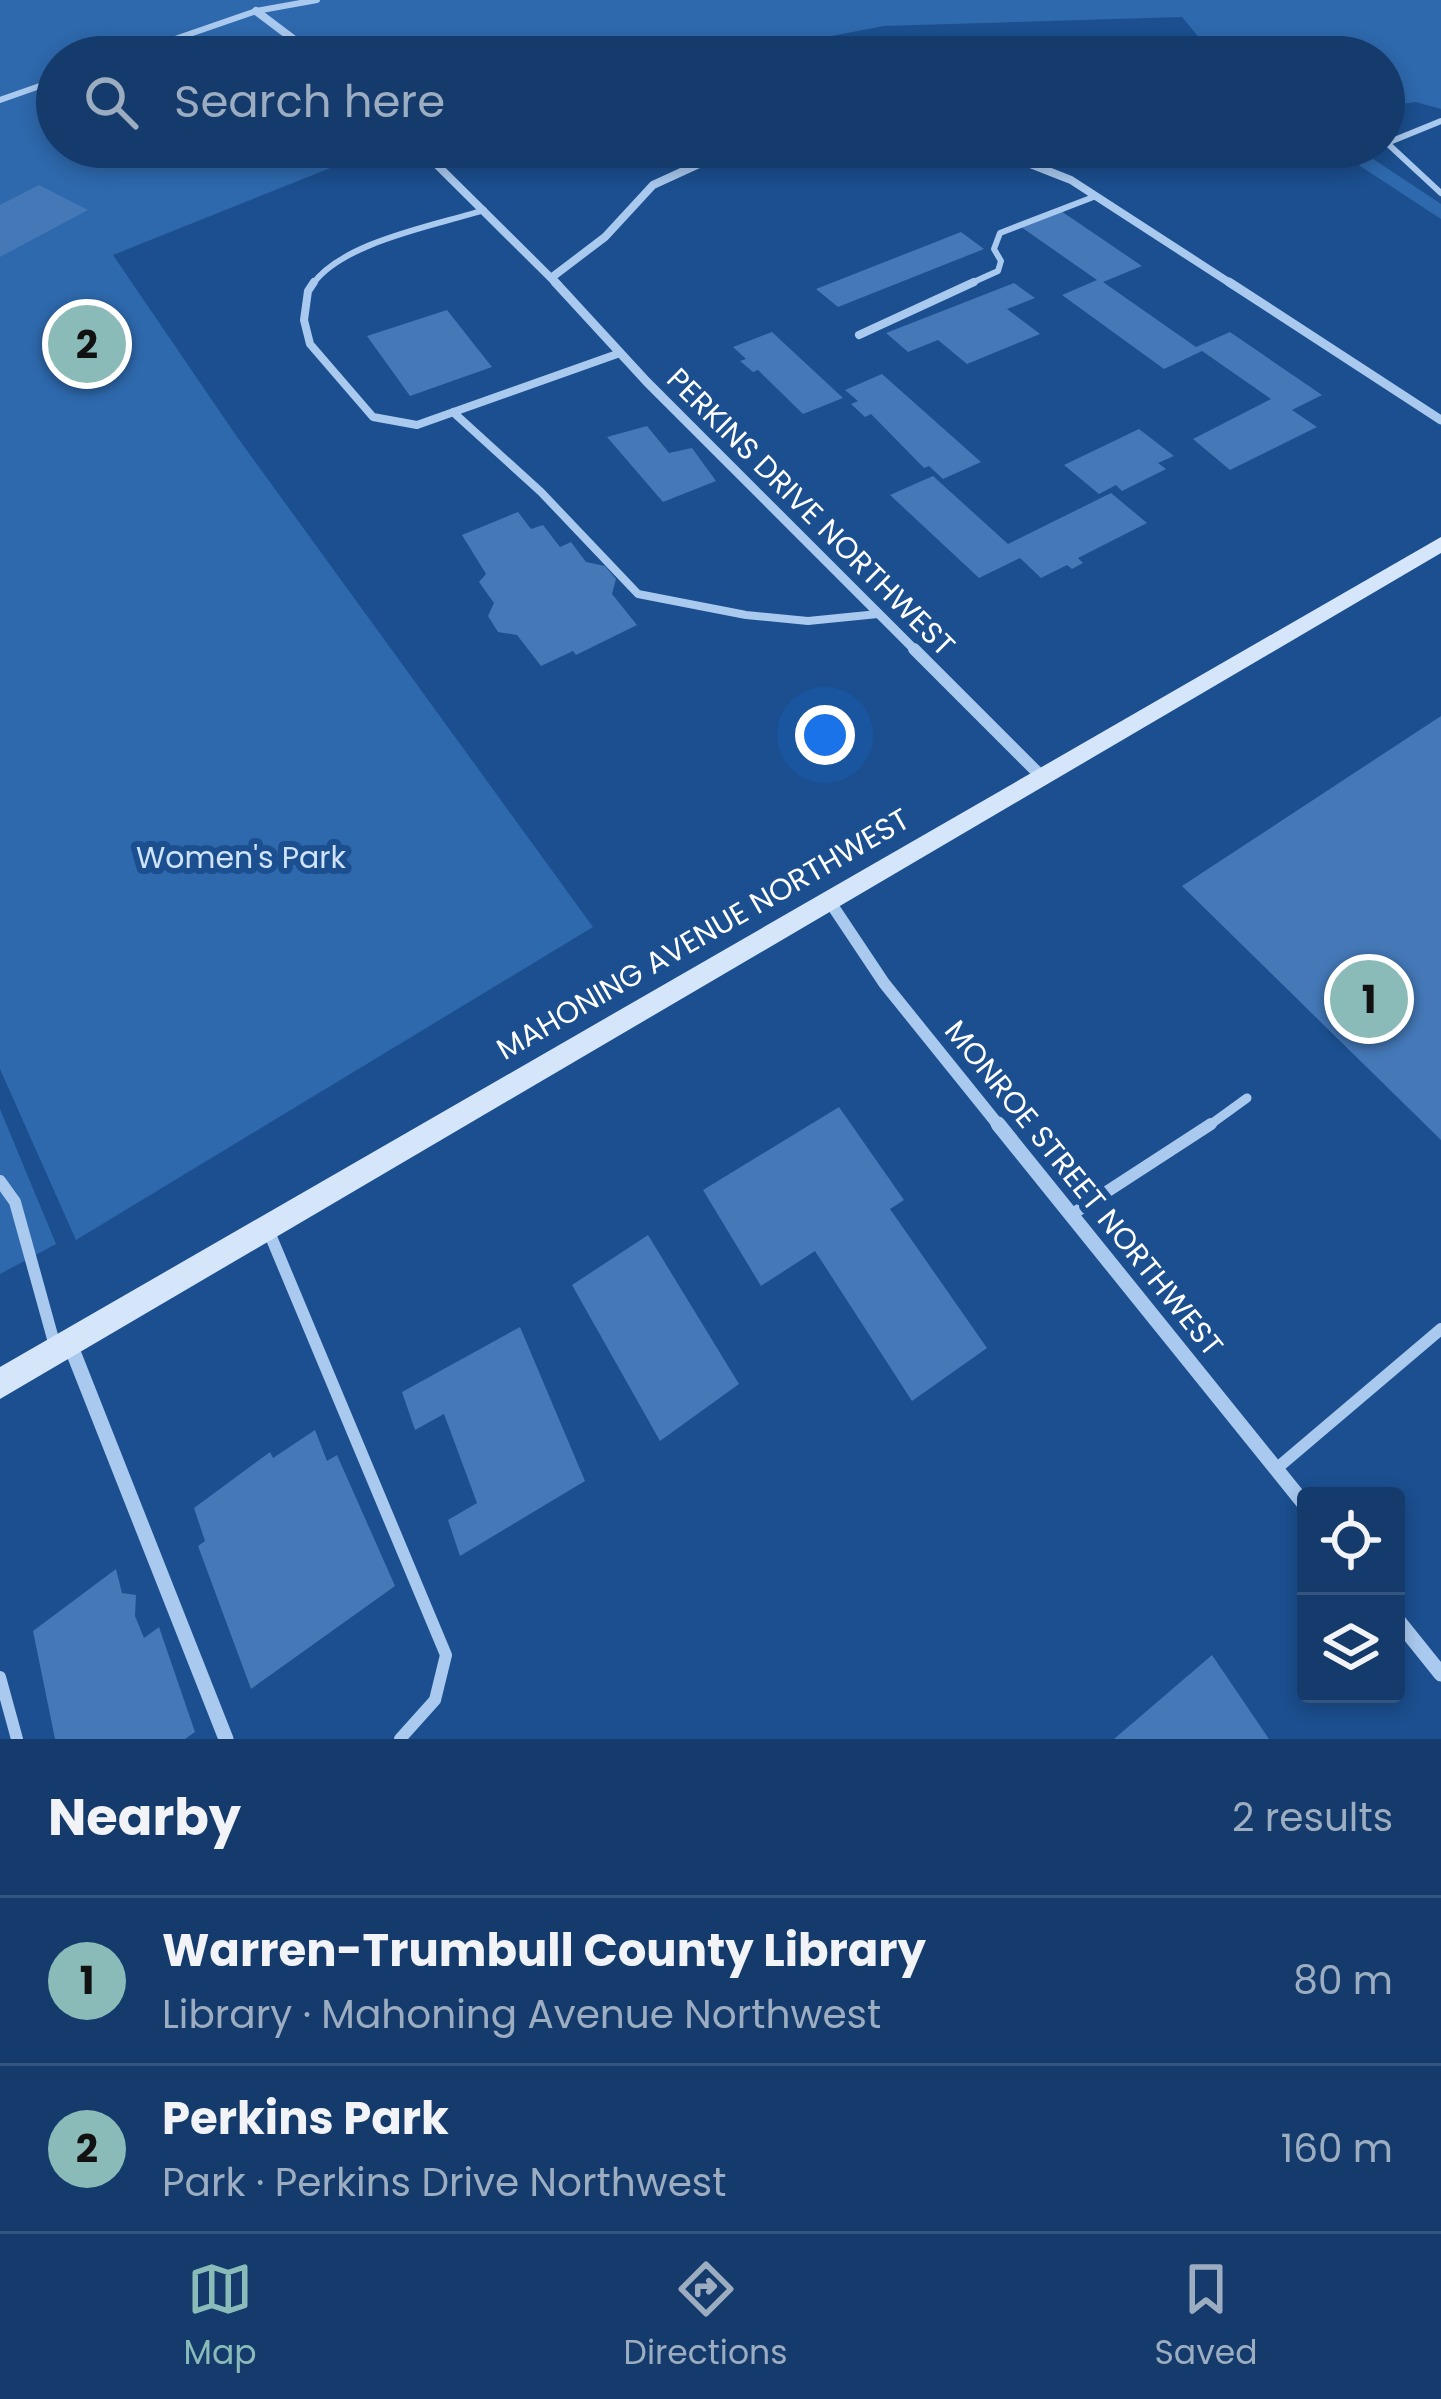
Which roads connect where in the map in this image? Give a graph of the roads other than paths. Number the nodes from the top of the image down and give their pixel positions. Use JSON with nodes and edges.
{"nodes":[{"id":1,"x":317,"y":0,"type":"edge"},
{"id":2,"x":256,"y":11,"type":"junction"},
{"id":3,"x":184,"y":36,"type":"edge"},
{"id":4,"x":289,"y":36,"type":"edge"},
{"id":5,"x":36,"y":87,"type":"edge"},
{"id":6,"x":0,"y":100,"type":"edge"},
{"id":7,"x":1441,"y":121,"type":"edge"},
{"id":8,"x":1405,"y":136,"type":"edge"},
{"id":9,"x":1405,"y":160,"type":"edge"},
{"id":10,"x":441,"y":168,"type":"edge"},
{"id":11,"x":684,"y":168,"type":"edge"},
{"id":12,"x":1048,"y":168,"type":"edge"},
{"id":13,"x":1441,"y":193,"type":"edge"},
{"id":14,"x":1096,"y":196,"type":"junction"},
{"id":15,"x":484,"y":210,"type":"junction"},
{"id":16,"x":551,"y":278,"type":"junction"},
{"id":17,"x":859,"y":335,"type":"dead end"},
{"id":18,"x":620,"y":353,"type":"junction"},
{"id":19,"x":453,"y":412,"type":"junction"},
{"id":20,"x":1441,"y":420,"type":"edge"},
{"id":21,"x":1441,"y":544,"type":"edge"},
{"id":22,"x":878,"y":614,"type":"junction"},
{"id":23,"x":1041,"y":776,"type":"junction"},
{"id":24,"x":828,"y":899,"type":"junction"},
{"id":25,"x":1247,"y":1098,"type":"dead end"},
{"id":26,"x":0,"y":1181,"type":"edge"},
{"id":27,"x":1071,"y":1215,"type":"junction"},
{"id":28,"x":267,"y":1227,"type":"junction"},
{"id":29,"x":1441,"y":1329,"type":"edge"},
{"id":30,"x":63,"y":1347,"type":"junction"},
{"id":31,"x":0,"y":1384,"type":"edge"},
{"id":32,"x":1276,"y":1469,"type":"junction"},
{"id":33,"x":1297,"y":1495,"type":"edge"},
{"id":34,"x":1405,"y":1629,"type":"edge"},
{"id":35,"x":1441,"y":1673,"type":"edge"},
{"id":36,"x":0,"y":1677,"type":"edge"},
{"id":37,"x":17,"y":1739,"type":"edge"},
{"id":38,"x":226,"y":1739,"type":"edge"},
{"id":39,"x":400,"y":1739,"type":"edge"}],
"edges":[{"from":1,"to":2,"type":"lane"},
{"from":2,"to":3,"type":"lane"},
{"from":2,"to":4,"type":"street"},
{"from":5,"to":6,"type":"lane"},
{"from":7,"to":8,"type":"lane"},
{"from":9,"to":13,"type":"lane"},
{"from":10,"to":15,"type":"street","name":"PERKINS DRIVE NORTHWEST"},
{"from":11,"to":16,"type":"street"},
{"from":12,"to":14,"type":"street"},
{"from":14,"to":17,"type":"lane"},
{"from":14,"to":20,"type":"street"},
{"from":15,"to":16,"type":"street","name":"PERKINS DRIVE NORTHWEST"},
{"from":15,"to":19,"type":"lane"},
{"from":16,"to":18,"type":"street","name":"PERKINS DRIVE NORTHWEST"},
{"from":18,"to":19,"type":"lane"},
{"from":18,"to":22,"type":"street","name":"PERKINS DRIVE NORTHWEST"},
{"from":19,"to":22,"type":"lane"},
{"from":21,"to":23,"type":"main road","name":"MAHONING AVENUE NORTHWEST"},
{"from":22,"to":23,"type":"street","name":"PERKINS DRIVE NORTHWEST"},
{"from":23,"to":24,"type":"main road","name":"MAHONING AVENUE NORTHWEST"},
{"from":24,"to":27,"type":"street","name":"MONROE STREET NORTHWEST"},
{"from":24,"to":28,"type":"main road","name":"MAHONING AVENUE NORTHWEST"},
{"from":25,"to":27,"type":"lane"},
{"from":26,"to":30,"type":"lane"},
{"from":27,"to":32,"type":"street","name":"MONROE STREET NORTHWEST"},
{"from":28,"to":30,"type":"main road","name":"MAHONING AVENUE NORTHWEST"},
{"from":28,"to":39,"type":"lane"},
{"from":29,"to":32,"type":"lane"},
{"from":30,"to":31,"type":"main road","name":"MAHONING AVENUE NORTHWEST"},
{"from":30,"to":38,"type":"street"},
{"from":32,"to":33,"type":"street","name":"MONROE STREET NORTHWEST"},
{"from":34,"to":35,"type":"street"},
{"from":36,"to":37,"type":"lane"}]}
